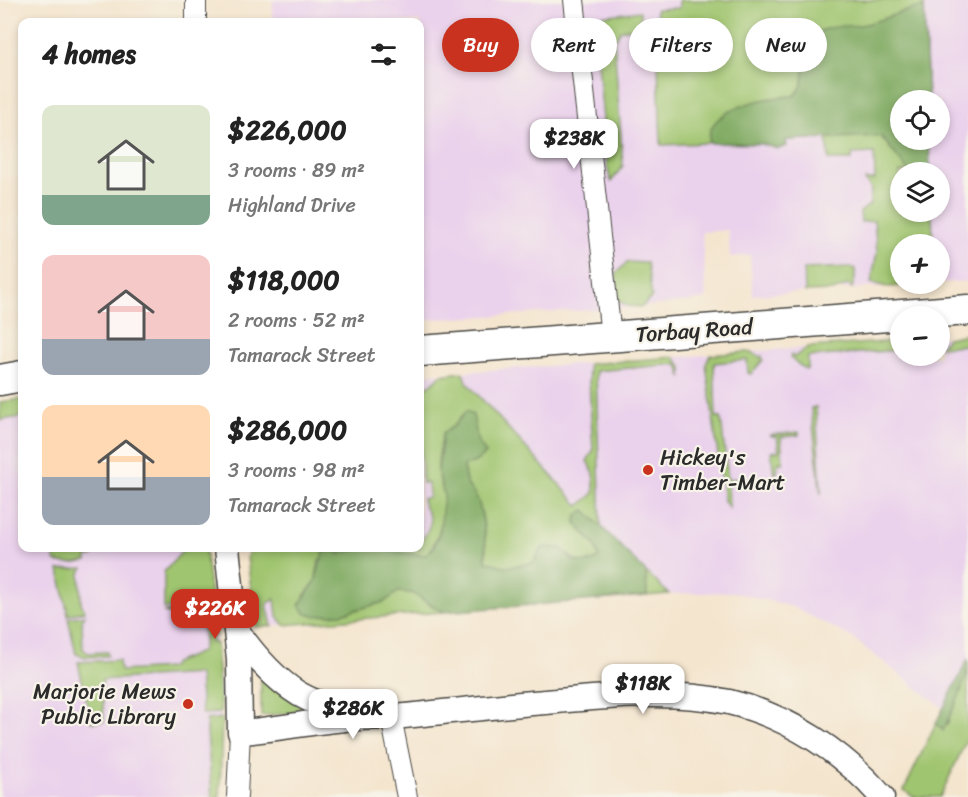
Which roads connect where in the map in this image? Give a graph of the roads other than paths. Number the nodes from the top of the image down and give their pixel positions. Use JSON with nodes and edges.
{"nodes":[{"id":1,"x":196,"y":0,"type":"edge"},
{"id":2,"x":574,"y":0,"type":"edge"},
{"id":3,"x":196,"y":18,"type":"edge"},
{"id":4,"x":968,"y":310,"type":"edge"},
{"id":5,"x":611,"y":336,"type":"junction"},
{"id":6,"x":424,"y":351,"type":"edge"},
{"id":7,"x":18,"y":377,"type":"edge"},
{"id":8,"x":0,"y":380,"type":"edge"},
{"id":9,"x":227,"y":552,"type":"edge"},
{"id":10,"x":235,"y":628,"type":"junction"},
{"id":11,"x":391,"y":717,"type":"junction"},
{"id":12,"x":344,"y":719,"type":"junction"},
{"id":13,"x":240,"y":732,"type":"junction"},
{"id":14,"x":237,"y":797,"type":"edge"},
{"id":15,"x":407,"y":797,"type":"edge"},
{"id":16,"x":882,"y":797,"type":"edge"}],
"edges":[{"from":1,"to":3,"type":"street"},
{"from":2,"to":5,"type":"street"},
{"from":4,"to":5,"type":"main road","name":"Torbay Road"},
{"from":5,"to":6,"type":"main road","name":"Torbay Road"},
{"from":7,"to":8,"type":"main road"},
{"from":9,"to":10,"type":"street"},
{"from":10,"to":12,"type":"street"},
{"from":10,"to":13,"type":"street"},
{"from":11,"to":12,"type":"street"},
{"from":11,"to":15,"type":"street"},
{"from":11,"to":16,"type":"street"},
{"from":12,"to":13,"type":"street"},
{"from":13,"to":14,"type":"street"}]}
